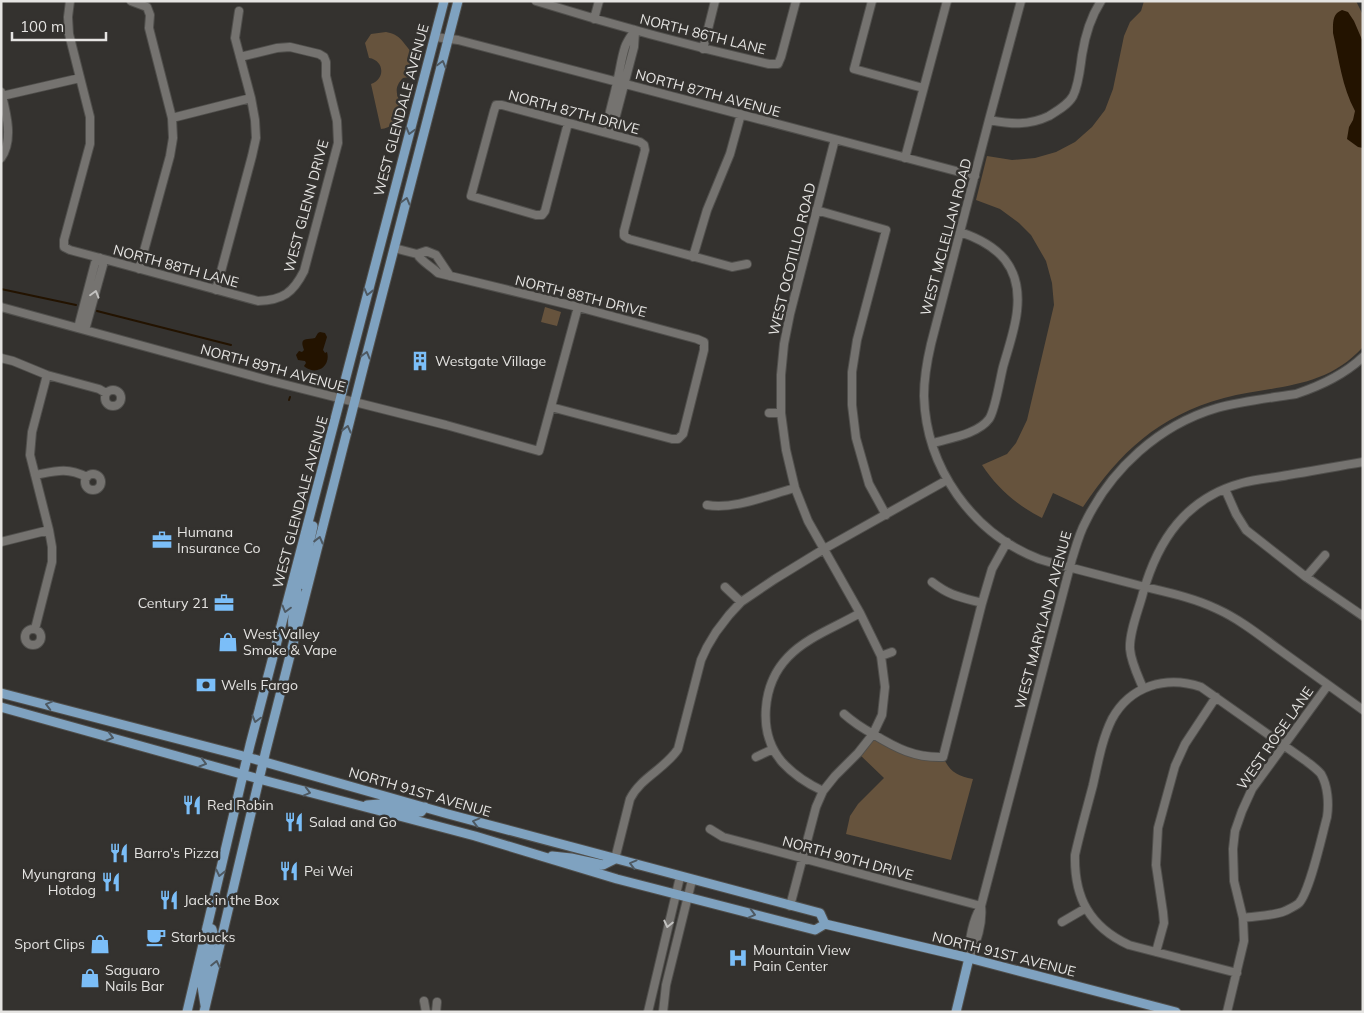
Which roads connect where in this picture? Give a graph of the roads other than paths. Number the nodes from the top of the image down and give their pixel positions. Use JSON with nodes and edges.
{"nodes":[{"id":1,"x":70,"y":1,"type":"edge"},
{"id":2,"x":131,"y":1,"type":"edge"},
{"id":3,"x":444,"y":1,"type":"edge"},
{"id":4,"x":458,"y":1,"type":"edge"},
{"id":5,"x":536,"y":1,"type":"edge"},
{"id":6,"x":599,"y":1,"type":"edge"},
{"id":7,"x":715,"y":1,"type":"edge"},
{"id":8,"x":796,"y":1,"type":"edge"},
{"id":9,"x":872,"y":1,"type":"edge"},
{"id":10,"x":947,"y":1,"type":"edge"},
{"id":11,"x":1022,"y":1,"type":"edge"},
{"id":12,"x":1101,"y":1,"type":"edge"},
{"id":13,"x":239,"y":11,"type":"dead end"},
{"id":14,"x":594,"y":19,"type":"junction"},
{"id":15,"x":635,"y":30,"type":"junction"},
{"id":16,"x":434,"y":37,"type":"junction"},
{"id":17,"x":448,"y":39,"type":"junction"},
{"id":18,"x":703,"y":49,"type":"junction"},
{"id":19,"x":623,"y":52,"type":"junction"},
{"id":20,"x":632,"y":55,"type":"junction"},
{"id":21,"x":240,"y":57,"type":"junction"},
{"id":22,"x":80,"y":78,"type":"junction"},
{"id":23,"x":621,"y":83,"type":"junction"},
{"id":24,"x":923,"y":88,"type":"junction"},
{"id":25,"x":2,"y":94,"type":"edge"},
{"id":26,"x":251,"y":98,"type":"junction"},
{"id":27,"x":741,"y":114,"type":"junction"},
{"id":28,"x":172,"y":118,"type":"junction"},
{"id":29,"x":989,"y":120,"type":"junction"},
{"id":30,"x":568,"y":123,"type":"junction"},
{"id":31,"x":607,"y":133,"type":"junction"},
{"id":32,"x":835,"y":140,"type":"junction"},
{"id":33,"x":1,"y":158,"type":"edge"},
{"id":34,"x":905,"y":158,"type":"junction"},
{"id":35,"x":975,"y":176,"type":"junction"},
{"id":36,"x":816,"y":210,"type":"junction"},
{"id":37,"x":960,"y":232,"type":"junction"},
{"id":38,"x":380,"y":245,"type":"junction"},
{"id":39,"x":394,"y":248,"type":"junction"},
{"id":40,"x":417,"y":254,"type":"junction"},
{"id":41,"x":436,"y":255,"type":"junction"},
{"id":42,"x":693,"y":256,"type":"junction"},
{"id":43,"x":100,"y":258,"type":"junction"},
{"id":44,"x":428,"y":264,"type":"junction"},
{"id":45,"x":747,"y":264,"type":"dead end"},
{"id":46,"x":139,"y":269,"type":"junction"},
{"id":47,"x":450,"y":276,"type":"junction"},
{"id":48,"x":216,"y":290,"type":"junction"},
{"id":49,"x":283,"y":296,"type":"joint"},
{"id":50,"x":1,"y":307,"type":"edge"},
{"id":51,"x":578,"y":307,"type":"junction"},
{"id":52,"x":81,"y":329,"type":"junction"},
{"id":53,"x":1,"y":358,"type":"edge"},
{"id":54,"x":1363,"y":358,"type":"edge"},
{"id":55,"x":47,"y":375,"type":"junction"},
{"id":56,"x":106,"y":394,"type":"dead end"},
{"id":57,"x":341,"y":398,"type":"junction"},
{"id":58,"x":354,"y":402,"type":"junction"},
{"id":59,"x":551,"y":407,"type":"junction"},
{"id":60,"x":769,"y":413,"type":"dead end"},
{"id":61,"x":781,"y":413,"type":"junction"},
{"id":62,"x":933,"y":443,"type":"junction"},
{"id":63,"x":1363,"y":462,"type":"edge"},
{"id":64,"x":35,"y":475,"type":"junction"},
{"id":65,"x":87,"y":477,"type":"dead end"},
{"id":66,"x":947,"y":480,"type":"junction"},
{"id":67,"x":795,"y":488,"type":"junction"},
{"id":68,"x":1225,"y":489,"type":"junction"},
{"id":69,"x":706,"y":505,"type":"dead end"},
{"id":70,"x":886,"y":515,"type":"junction"},
{"id":71,"x":308,"y":524,"type":"junction"},
{"id":72,"x":49,"y":530,"type":"junction"},
{"id":73,"x":1,"y":542,"type":"edge"},
{"id":74,"x":1007,"y":542,"type":"junction"},
{"id":75,"x":824,"y":550,"type":"junction"},
{"id":76,"x":1325,"y":555,"type":"dead end"},
{"id":77,"x":1070,"y":567,"type":"junction"},
{"id":78,"x":1306,"y":576,"type":"junction"},
{"id":79,"x":293,"y":581,"type":"junction"},
{"id":80,"x":932,"y":582,"type":"dead end"},
{"id":81,"x":307,"y":587,"type":"junction"},
{"id":82,"x":725,"y":587,"type":"dead end"},
{"id":83,"x":1145,"y":587,"type":"junction"},
{"id":84,"x":741,"y":602,"type":"junction"},
{"id":85,"x":982,"y":602,"type":"junction"},
{"id":86,"x":860,"y":614,"type":"junction"},
{"id":87,"x":1363,"y":616,"type":"edge"},
{"id":88,"x":35,"y":629,"type":"dead end"},
{"id":89,"x":293,"y":641,"type":"junction"},
{"id":90,"x":892,"y":652,"type":"dead end"},
{"id":91,"x":881,"y":656,"type":"junction"},
{"id":92,"x":1328,"y":685,"type":"junction"},
{"id":93,"x":1143,"y":688,"type":"junction"},
{"id":94,"x":1,"y":693,"type":"edge"},
{"id":95,"x":1216,"y":697,"type":"junction"},
{"id":96,"x":1,"y":707,"type":"edge"},
{"id":97,"x":1363,"y":710,"type":"edge"},
{"id":98,"x":72,"y":712,"type":"junction"},
{"id":99,"x":844,"y":714,"type":"dead end"},
{"id":100,"x":68,"y":725,"type":"junction"},
{"id":101,"x":873,"y":734,"type":"junction"},
{"id":102,"x":1283,"y":745,"type":"junction"},
{"id":103,"x":773,"y":749,"type":"junction"},
{"id":104,"x":247,"y":757,"type":"junction"},
{"id":105,"x":756,"y":757,"type":"dead end"},
{"id":106,"x":263,"y":762,"type":"junction"},
{"id":107,"x":243,"y":775,"type":"junction"},
{"id":108,"x":259,"y":780,"type":"junction"},
{"id":109,"x":823,"y":791,"type":"junction"},
{"id":110,"x":359,"y":805,"type":"junction"},
{"id":111,"x":425,"y":807,"type":"junction"},
{"id":112,"x":710,"y":829,"type":"dead end"},
{"id":113,"x":541,"y":856,"type":"junction"},
{"id":114,"x":615,"y":859,"type":"junction"},
{"id":115,"x":802,"y":859,"type":"junction"},
{"id":116,"x":680,"y":877,"type":"junction"},
{"id":117,"x":692,"y":880,"type":"junction"},
{"id":118,"x":675,"y":894,"type":"junction"},
{"id":119,"x":687,"y":897,"type":"junction"},
{"id":120,"x":790,"y":906,"type":"junction"},
{"id":121,"x":981,"y":906,"type":"junction"},
{"id":122,"x":1086,"y":908,"type":"junction"},
{"id":123,"x":1243,"y":918,"type":"junction"},
{"id":124,"x":1062,"y":922,"type":"dead end"},
{"id":125,"x":825,"y":924,"type":"junction"},
{"id":126,"x":207,"y":927,"type":"junction"},
{"id":127,"x":1156,"y":952,"type":"junction"},
{"id":128,"x":969,"y":958,"type":"junction"},
{"id":129,"x":1237,"y":973,"type":"junction"},
{"id":130,"x":424,"y":1001,"type":"dead end"},
{"id":131,"x":437,"y":1002,"type":"dead end"},
{"id":132,"x":205,"y":1009,"type":"edge"},
{"id":133,"x":187,"y":1012,"type":"edge"},
{"id":134,"x":426,"y":1012,"type":"edge"},
{"id":135,"x":436,"y":1012,"type":"edge"},
{"id":136,"x":648,"y":1012,"type":"edge"},
{"id":137,"x":663,"y":1012,"type":"edge"},
{"id":138,"x":956,"y":1012,"type":"edge"},
{"id":139,"x":1176,"y":1012,"type":"edge"},
{"id":140,"x":1227,"y":1012,"type":"edge"}],
"edges":[{"from":1,"to":22,"type":"street"},
{"from":2,"to":28,"type":"street"},
{"from":3,"to":16,"type":"main road","name":"WEST GLENDALE AVENUE"},
{"from":4,"to":17,"type":"main road","name":"WEST GLENDALE AVENUE"},
{"from":5,"to":14,"type":"street","name":"NORTH 86TH LANE"},
{"from":6,"to":14,"type":"street"},
{"from":7,"to":18,"type":"street"},
{"from":8,"to":18,"type":"street","name":"NORTH 86TH LANE"},
{"from":9,"to":24,"type":"street"},
{"from":10,"to":24,"type":"street"},
{"from":11,"to":29,"type":"street","name":"WEST MCLELLAN ROAD"},
{"from":12,"to":29,"type":"street"},
{"from":13,"to":21,"type":"street"},
{"from":14,"to":15,"type":"street","name":"NORTH 86TH LANE"},
{"from":15,"to":18,"type":"street","name":"NORTH 86TH LANE"},
{"from":15,"to":19,"type":"street"},
{"from":15,"to":20,"type":"street"},
{"from":16,"to":17,"type":"street","name":"NORTH 87TH AVENUE"},
{"from":16,"to":38,"type":"main road","name":"WEST GLENDALE AVENUE","one_way":true},
{"from":17,"to":23,"type":"street","name":"NORTH 87TH AVENUE"},
{"from":39,"to":17,"type":"main road","name":"WEST GLENDALE AVENUE","one_way":true},
{"from":19,"to":20,"type":"street"},
{"from":19,"to":23,"type":"street"},
{"from":20,"to":23,"type":"street"},
{"from":21,"to":26,"type":"street"},
{"from":21,"to":49,"type":"street","name":"WEST GLENN DRIVE"},
{"from":22,"to":25,"type":"street"},
{"from":22,"to":43,"type":"street","name":"NORTH 88TH LANE"},
{"from":23,"to":27,"type":"street","name":"NORTH 87TH AVENUE"},
{"from":23,"to":31,"type":"street"},
{"from":24,"to":34,"type":"street"},
{"from":25,"to":33,"type":"street"},
{"from":26,"to":28,"type":"street"},
{"from":26,"to":48,"type":"street"},
{"from":27,"to":32,"type":"street","name":"NORTH 87TH AVENUE"},
{"from":27,"to":42,"type":"street"},
{"from":28,"to":46,"type":"street"},
{"from":29,"to":35,"type":"street","name":"WEST MCLELLAN ROAD"},
{"from":30,"to":30,"type":"street","name":"NORTH 87TH DRIVE"},
{"from":30,"to":31,"type":"street","name":"NORTH 87TH DRIVE"},
{"from":31,"to":42,"type":"street","name":"NORTH 87TH DRIVE"},
{"from":32,"to":34,"type":"street","name":"NORTH 87TH AVENUE"},
{"from":32,"to":36,"type":"street","name":"WEST OCOTILLO ROAD"},
{"from":34,"to":35,"type":"street","name":"NORTH 87TH AVENUE"},
{"from":35,"to":37,"type":"street","name":"WEST MCLELLAN ROAD"},
{"from":36,"to":61,"type":"street","name":"WEST OCOTILLO ROAD"},
{"from":36,"to":70,"type":"street"},
{"from":37,"to":62,"type":"street","name":"WEST MCLELLAN ROAD"},
{"from":37,"to":62,"type":"street"},
{"from":38,"to":39,"type":"main road"},
{"from":38,"to":57,"type":"main road","name":"WEST GLENDALE AVENUE","one_way":true},
{"from":39,"to":40,"type":"street","name":"NORTH 88TH DRIVE"},
{"from":58,"to":39,"type":"main road","name":"WEST GLENDALE AVENUE","one_way":true},
{"from":40,"to":41,"type":"street","name":"NORTH 88TH DRIVE"},
{"from":40,"to":44,"type":"street","name":"NORTH 88TH DRIVE"},
{"from":41,"to":44,"type":"street"},
{"from":41,"to":47,"type":"street"},
{"from":42,"to":45,"type":"street"},
{"from":43,"to":46,"type":"street","name":"NORTH 88TH LANE"},
{"from":43,"to":52,"type":"street"},
{"from":44,"to":47,"type":"street","name":"NORTH 88TH DRIVE"},
{"from":46,"to":48,"type":"street","name":"NORTH 88TH LANE"},
{"from":47,"to":51,"type":"street","name":"NORTH 88TH DRIVE"},
{"from":48,"to":49,"type":"street","name":"NORTH 88TH LANE"},
{"from":50,"to":52,"type":"street","name":"NORTH 89TH AVENUE"},
{"from":51,"to":59,"type":"street"},
{"from":51,"to":59,"type":"street","name":"NORTH 88TH DRIVE"},
{"from":52,"to":57,"type":"street","name":"NORTH 89TH AVENUE"},
{"from":53,"to":55,"type":"street"},
{"from":54,"to":77,"type":"street","name":"WEST MARYLAND AVENUE"},
{"from":55,"to":56,"type":"street"},
{"from":55,"to":64,"type":"street"},
{"from":57,"to":58,"type":"street","name":"NORTH 89TH AVENUE"},
{"from":57,"to":71,"type":"main road","name":"WEST GLENDALE AVENUE"},
{"from":58,"to":59,"type":"street","name":"NORTH 89TH AVENUE"},
{"from":81,"to":58,"type":"main road","name":"WEST GLENDALE AVENUE","one_way":true},
{"from":60,"to":61,"type":"street"},
{"from":61,"to":67,"type":"street","name":"WEST OCOTILLO ROAD"},
{"from":62,"to":66,"type":"street","name":"WEST MCLELLAN ROAD"},
{"from":63,"to":68,"type":"street"},
{"from":64,"to":65,"type":"street"},
{"from":64,"to":72,"type":"street"},
{"from":66,"to":70,"type":"street"},
{"from":66,"to":74,"type":"street"},
{"from":67,"to":69,"type":"street"},
{"from":67,"to":75,"type":"street","name":"WEST OCOTILLO ROAD"},
{"from":68,"to":78,"type":"street"},
{"from":68,"to":83,"type":"street"},
{"from":70,"to":75,"type":"street"},
{"from":71,"to":79,"type":"main road","name":"WEST GLENDALE AVENUE"},
{"from":71,"to":81,"type":"main road"},
{"from":72,"to":73,"type":"street"},
{"from":72,"to":88,"type":"street"},
{"from":74,"to":77,"type":"street"},
{"from":74,"to":85,"type":"street"},
{"from":75,"to":84,"type":"street"},
{"from":75,"to":86,"type":"street"},
{"from":76,"to":78,"type":"street"},
{"from":77,"to":83,"type":"street"},
{"from":77,"to":121,"type":"street","name":"WEST MARYLAND AVENUE"},
{"from":78,"to":87,"type":"street"},
{"from":79,"to":89,"type":"main road"},
{"from":79,"to":104,"type":"main road","name":"WEST GLENDALE AVENUE","one_way":true},
{"from":80,"to":85,"type":"street"},
{"from":81,"to":89,"type":"main road","name":"WEST GLENDALE AVENUE"},
{"from":82,"to":84,"type":"street"},
{"from":83,"to":92,"type":"street"},
{"from":83,"to":93,"type":"street"},
{"from":84,"to":114,"type":"street"},
{"from":85,"to":101,"type":"street"},
{"from":86,"to":91,"type":"street"},
{"from":86,"to":103,"type":"street"},
{"from":89,"to":106,"type":"main road","name":"WEST GLENDALE AVENUE"},
{"from":90,"to":91,"type":"street"},
{"from":91,"to":101,"type":"street"},
{"from":92,"to":97,"type":"street"},
{"from":92,"to":102,"type":"street","name":"WEST ROSE LANE"},
{"from":93,"to":95,"type":"street"},
{"from":93,"to":122,"type":"street"},
{"from":98,"to":94,"type":"main road","name":"NORTH 91ST AVENUE","one_way":true},
{"from":95,"to":102,"type":"street"},
{"from":95,"to":127,"type":"street"},
{"from":96,"to":100,"type":"main road","name":"NORTH 91ST AVENUE"},
{"from":98,"to":100,"type":"main road"},
{"from":98,"to":104,"type":"main road","name":"NORTH 91ST AVENUE"},
{"from":99,"to":101,"type":"street"},
{"from":100,"to":107,"type":"main road","name":"NORTH 91ST AVENUE","one_way":true},
{"from":101,"to":109,"type":"street"},
{"from":102,"to":123,"type":"street","name":"WEST ROSE LANE"},
{"from":102,"to":123,"type":"street"},
{"from":103,"to":105,"type":"street"},
{"from":103,"to":109,"type":"street"},
{"from":104,"to":106,"type":"main road","name":"NORTH 91ST AVENUE"},
{"from":104,"to":107,"type":"main road","name":"WEST GLENDALE AVENUE"},
{"from":106,"to":108,"type":"main road","name":"WEST GLENDALE AVENUE"},
{"from":106,"to":111,"type":"main road","name":"NORTH 91ST AVENUE"},
{"from":107,"to":108,"type":"main road","name":"NORTH 91ST AVENUE"},
{"from":107,"to":126,"type":"main road","name":"WEST GLENDALE AVENUE","one_way":true},
{"from":108,"to":110,"type":"main road","name":"NORTH 91ST AVENUE","one_way":true},
{"from":132,"to":108,"type":"main road","name":"WEST GLENDALE AVENUE","one_way":true},
{"from":109,"to":115,"type":"street"},
{"from":110,"to":111,"type":"main road"},
{"from":110,"to":113,"type":"main road","name":"NORTH 91ST AVENUE"},
{"from":114,"to":111,"type":"main road","name":"NORTH 91ST AVENUE","one_way":true},
{"from":112,"to":115,"type":"street","name":"NORTH 90TH DRIVE"},
{"from":113,"to":114,"type":"main road"},
{"from":113,"to":118,"type":"main road","name":"NORTH 91ST AVENUE"},
{"from":116,"to":114,"type":"main road","name":"NORTH 91ST AVENUE","one_way":true},
{"from":115,"to":120,"type":"street"},
{"from":115,"to":121,"type":"street","name":"NORTH 90TH DRIVE"},
{"from":116,"to":117,"type":"main road","name":"NORTH 91ST AVENUE"},
{"from":116,"to":118,"type":"street"},
{"from":117,"to":119,"type":"street"},
{"from":117,"to":120,"type":"main road","name":"NORTH 91ST AVENUE"},
{"from":118,"to":119,"type":"main road","name":"NORTH 91ST AVENUE"},
{"from":118,"to":136,"type":"street","one_way":true},
{"from":119,"to":125,"type":"main road","name":"NORTH 91ST AVENUE","one_way":true},
{"from":119,"to":137,"type":"street"},
{"from":120,"to":125,"type":"main road","name":"NORTH 91ST AVENUE"},
{"from":121,"to":128,"type":"street","name":"WEST MARYLAND AVENUE"},
{"from":122,"to":124,"type":"street"},
{"from":122,"to":127,"type":"street"},
{"from":123,"to":129,"type":"street","name":"WEST ROSE LANE"},
{"from":125,"to":128,"type":"main road","name":"NORTH 91ST AVENUE"},
{"from":126,"to":132,"type":"main road"},
{"from":126,"to":133,"type":"main road","name":"WEST GLENDALE AVENUE"},
{"from":127,"to":129,"type":"street"},
{"from":128,"to":138,"type":"main road","name":"WEST MARYLAND AVENUE"},
{"from":128,"to":139,"type":"main road","name":"NORTH 91ST AVENUE"},
{"from":129,"to":140,"type":"street","name":"WEST ROSE LANE"},
{"from":130,"to":134,"type":"street"},
{"from":131,"to":135,"type":"street"}]}
